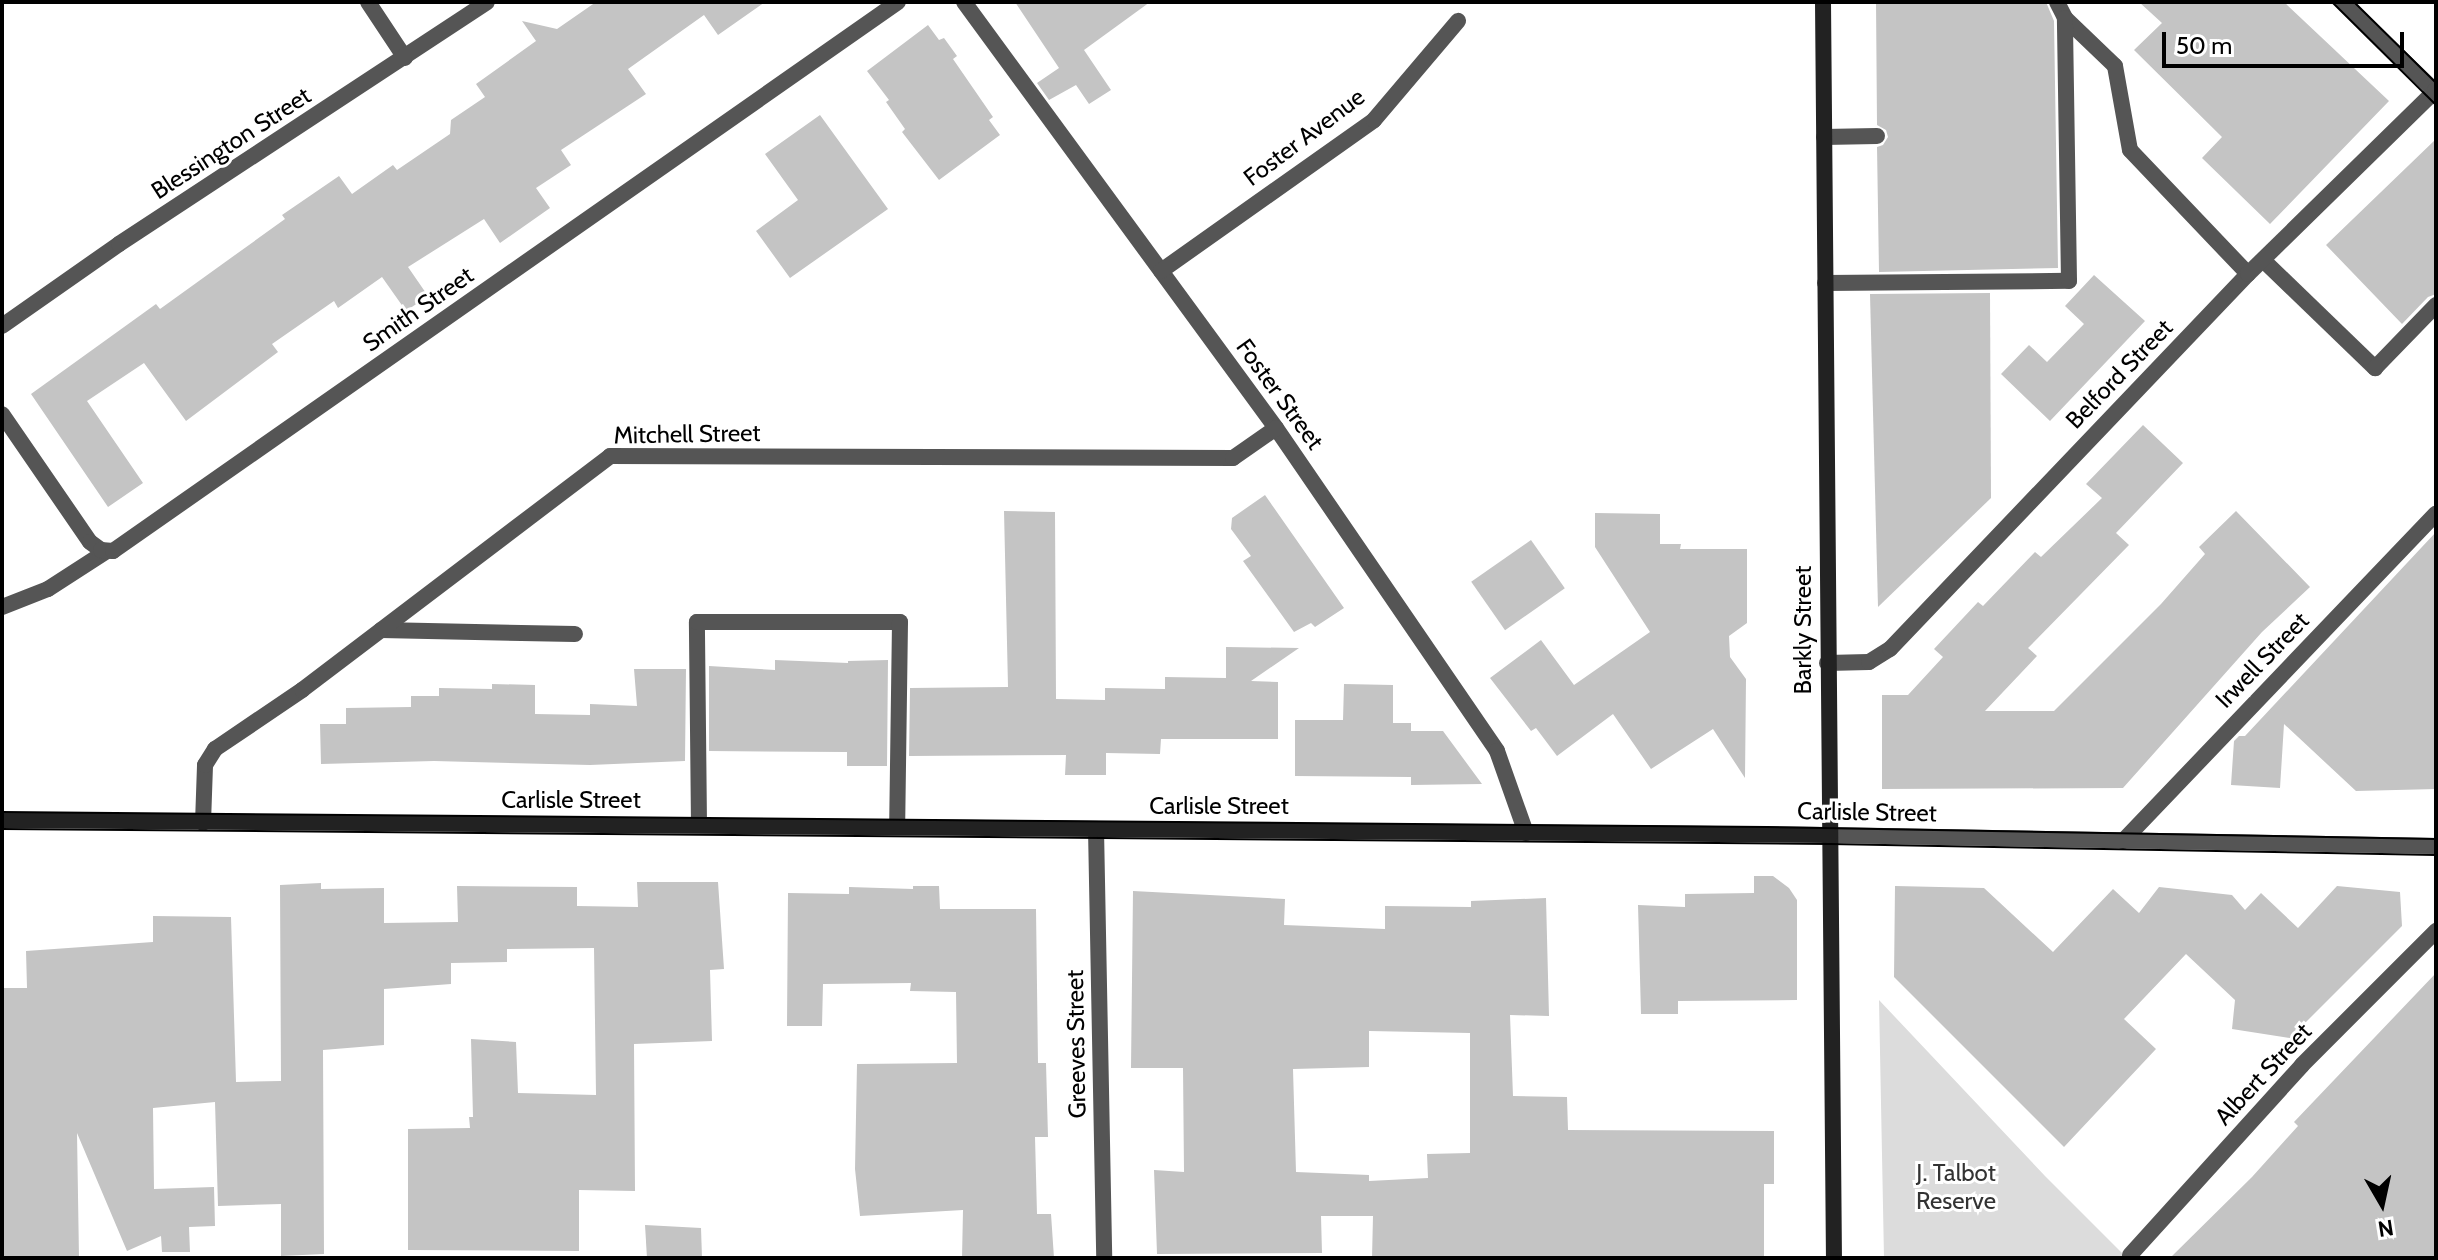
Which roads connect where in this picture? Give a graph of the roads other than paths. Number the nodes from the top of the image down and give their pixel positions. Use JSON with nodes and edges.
{"nodes":[{"id":1,"x":368,"y":2,"type":"edge"},
{"id":2,"x":487,"y":2,"type":"edge"},
{"id":3,"x":898,"y":2,"type":"edge"},
{"id":4,"x":964,"y":2,"type":"edge"},
{"id":5,"x":1823,"y":2,"type":"edge"},
{"id":6,"x":2057,"y":2,"type":"edge"},
{"id":7,"x":2343,"y":2,"type":"edge"},
{"id":8,"x":2065,"y":18,"type":"junction"},
{"id":9,"x":1458,"y":21,"type":"dead end"},
{"id":10,"x":405,"y":58,"type":"junction"},
{"id":11,"x":2435,"y":92,"type":"edge"},
{"id":12,"x":1877,"y":136,"type":"dead end"},
{"id":13,"x":1824,"y":137,"type":"junction"},
{"id":14,"x":2263,"y":260,"type":"junction"},
{"id":15,"x":1161,"y":271,"type":"junction"},
{"id":16,"x":2248,"y":274,"type":"junction"},
{"id":17,"x":1825,"y":283,"type":"junction"},
{"id":18,"x":2436,"y":305,"type":"edge"},
{"id":19,"x":2,"y":326,"type":"edge"},
{"id":20,"x":2,"y":414,"type":"edge"},
{"id":21,"x":1276,"y":428,"type":"junction"},
{"id":22,"x":2436,"y":513,"type":"edge"},
{"id":23,"x":107,"y":551,"type":"junction"},
{"id":24,"x":2,"y":607,"type":"edge"},
{"id":25,"x":381,"y":630,"type":"junction"},
{"id":26,"x":575,"y":634,"type":"dead end"},
{"id":27,"x":1827,"y":663,"type":"junction"},
{"id":28,"x":2,"y":820,"type":"edge"},
{"id":29,"x":203,"y":823,"type":"junction"},
{"id":30,"x":699,"y":825,"type":"junction"},
{"id":31,"x":897,"y":827,"type":"junction"},
{"id":32,"x":1096,"y":829,"type":"junction"},
{"id":33,"x":1526,"y":833,"type":"junction"},
{"id":34,"x":1830,"y":835,"type":"junction"},
{"id":35,"x":2123,"y":841,"type":"junction"},
{"id":36,"x":2436,"y":846,"type":"edge"},
{"id":37,"x":2436,"y":931,"type":"edge"},
{"id":38,"x":2130,"y":1255,"type":"dead end"},
{"id":39,"x":1104,"y":1258,"type":"edge"},
{"id":40,"x":1834,"y":1258,"type":"edge"}],
"edges":[{"from":1,"to":10,"type":"street"},
{"from":2,"to":10,"type":"street","name":"Blessington Street"},
{"from":3,"to":23,"type":"street","name":"Smith Street"},
{"from":4,"to":15,"type":"street","name":"Foster Street"},
{"from":5,"to":13,"type":"main road","name":"Barkly Street"},
{"from":6,"to":8,"type":"street"},
{"from":7,"to":11,"type":"street"},
{"from":8,"to":16,"type":"street"},
{"from":8,"to":17,"type":"street"},
{"from":9,"to":15,"type":"street","name":"Foster Avenue"},
{"from":10,"to":19,"type":"street","name":"Blessington Street"},
{"from":11,"to":14,"type":"street","name":"Belford Street"},
{"from":12,"to":13,"type":"street"},
{"from":13,"to":17,"type":"main road","name":"Barkly Street"},
{"from":14,"to":16,"type":"street","name":"Belford Street"},
{"from":14,"to":18,"type":"street"},
{"from":15,"to":21,"type":"street","name":"Foster Street"},
{"from":16,"to":27,"type":"street","name":"Belford Street"},
{"from":17,"to":27,"type":"main road","name":"Barkly Street"},
{"from":20,"to":23,"type":"street"},
{"from":21,"to":25,"type":"street","name":"Mitchell Street"},
{"from":21,"to":33,"type":"street","name":"Foster Street"},
{"from":22,"to":35,"type":"street","name":"Irwell Street"},
{"from":23,"to":24,"type":"street","name":"Smith Street"},
{"from":25,"to":26,"type":"street"},
{"from":25,"to":29,"type":"street","name":"Mitchell Street"},
{"from":27,"to":34,"type":"main road","name":"Barkly Street"},
{"from":28,"to":29,"type":"main road","name":"Carlisle Street"},
{"from":29,"to":30,"type":"main road","name":"Carlisle Street"},
{"from":30,"to":31,"type":"main road","name":"Carlisle Street"},
{"from":30,"to":31,"type":"street"},
{"from":31,"to":32,"type":"main road","name":"Carlisle Street"},
{"from":32,"to":33,"type":"main road","name":"Carlisle Street"},
{"from":32,"to":39,"type":"street","name":"Greeves Street"},
{"from":33,"to":34,"type":"main road","name":"Carlisle Street"},
{"from":34,"to":35,"type":"street","name":"Carlisle Street"},
{"from":34,"to":40,"type":"main road","name":"Barkly Street"},
{"from":35,"to":36,"type":"street","name":"Carlisle Street"},
{"from":37,"to":38,"type":"street","name":"Albert Street"}]}
